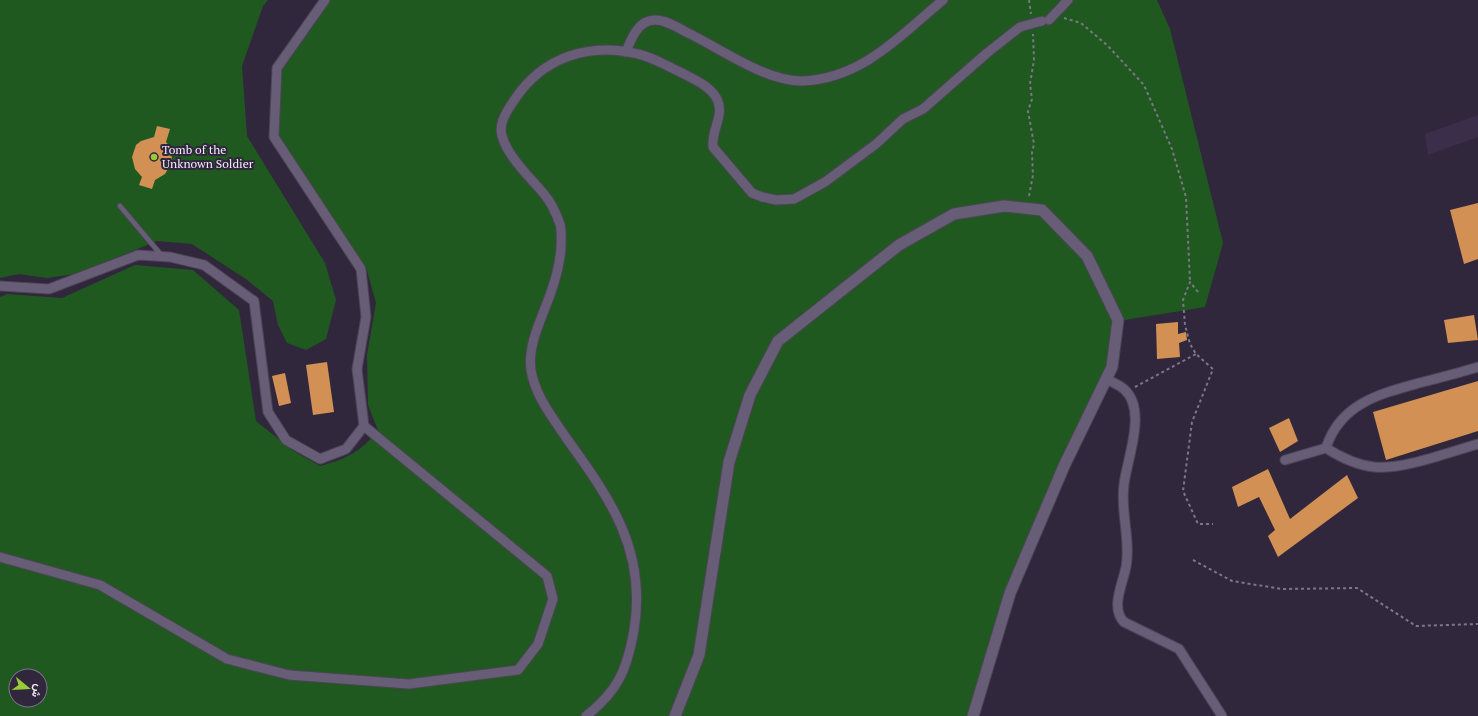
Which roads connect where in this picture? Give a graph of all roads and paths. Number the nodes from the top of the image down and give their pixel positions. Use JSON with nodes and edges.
{"nodes":[{"id":1,"x":324,"y":0,"type":"edge"},
{"id":2,"x":943,"y":0,"type":"edge"},
{"id":3,"x":1029,"y":0,"type":"edge"},
{"id":4,"x":1068,"y":0,"type":"edge"},
{"id":5,"x":1045,"y":20,"type":"junction"},
{"id":6,"x":1031,"y":23,"type":"junction"},
{"id":7,"x":626,"y":52,"type":"junction"},
{"id":8,"x":1029,"y":196,"type":"dead end"},
{"id":9,"x":120,"y":206,"type":"dead end"},
{"id":10,"x":162,"y":256,"type":"junction"},
{"id":11,"x":1190,"y":282,"type":"junction"},
{"id":12,"x":0,"y":286,"type":"edge"},
{"id":13,"x":1198,"y":292,"type":"dead end"},
{"id":14,"x":1196,"y":354,"type":"junction"},
{"id":15,"x":1478,"y":367,"type":"edge"},
{"id":16,"x":1107,"y":379,"type":"junction"},
{"id":17,"x":1126,"y":391,"type":"junction"},
{"id":18,"x":364,"y":426,"type":"junction"},
{"id":19,"x":1478,"y":444,"type":"edge"},
{"id":20,"x":1326,"y":448,"type":"junction"},
{"id":21,"x":1285,"y":460,"type":"dead end"},
{"id":22,"x":1213,"y":524,"type":"dead end"},
{"id":23,"x":0,"y":557,"type":"edge"},
{"id":24,"x":1193,"y":560,"type":"dead end"},
{"id":25,"x":1478,"y":624,"type":"edge"},
{"id":26,"x":586,"y":716,"type":"edge"},
{"id":27,"x":675,"y":716,"type":"edge"},
{"id":28,"x":972,"y":716,"type":"edge"},
{"id":29,"x":1222,"y":716,"type":"edge"}],
"edges":[{"from":1,"to":18,"type":"street"},
{"from":2,"to":7,"type":"street"},
{"from":3,"to":6,"type":"path"},
{"from":4,"to":5,"type":"street"},
{"from":5,"to":6,"type":"street"},
{"from":5,"to":11,"type":"path"},
{"from":6,"to":7,"type":"street"},
{"from":6,"to":8,"type":"path"},
{"from":7,"to":26,"type":"street"},
{"from":9,"to":10,"type":"lane"},
{"from":10,"to":12,"type":"street"},
{"from":10,"to":18,"type":"street"},
{"from":11,"to":13,"type":"path"},
{"from":11,"to":14,"type":"path"},
{"from":14,"to":17,"type":"path"},
{"from":14,"to":22,"type":"path"},
{"from":15,"to":20,"type":"street"},
{"from":16,"to":17,"type":"street"},
{"from":16,"to":27,"type":"street"},
{"from":16,"to":28,"type":"street"},
{"from":17,"to":29,"type":"street"},
{"from":18,"to":23,"type":"street"},
{"from":19,"to":20,"type":"street"},
{"from":20,"to":21,"type":"street"},
{"from":24,"to":25,"type":"path"}]}
